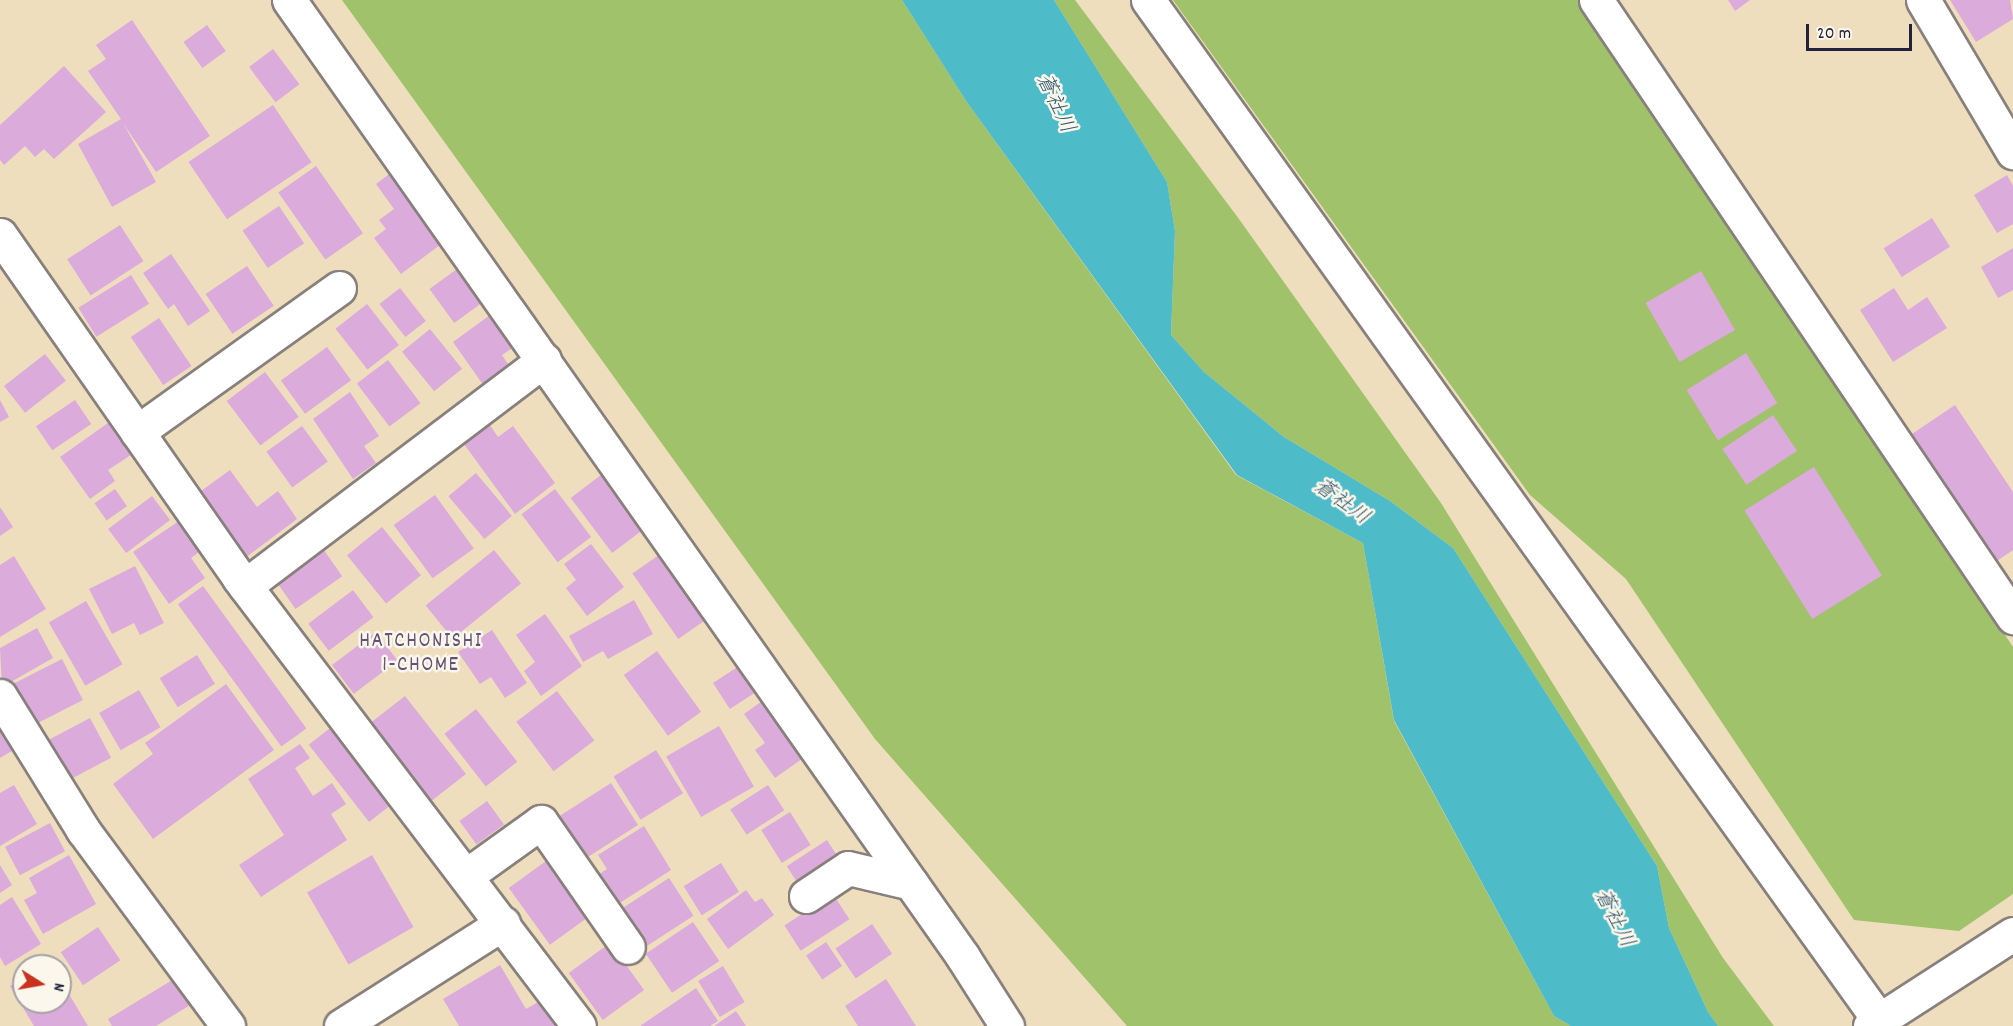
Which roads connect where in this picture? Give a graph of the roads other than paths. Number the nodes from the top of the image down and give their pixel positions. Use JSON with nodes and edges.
{"nodes":[{"id":1,"x":289,"y":0,"type":"edge"},
{"id":2,"x":1148,"y":0,"type":"edge"},
{"id":3,"x":1596,"y":0,"type":"edge"},
{"id":4,"x":1923,"y":0,"type":"edge"},
{"id":5,"x":2013,"y":152,"type":"edge"},
{"id":6,"x":0,"y":236,"type":"edge"},
{"id":7,"x":339,"y":288,"type":"dead end"},
{"id":8,"x":544,"y":360,"type":"junction"},
{"id":9,"x":136,"y":432,"type":"junction"},
{"id":10,"x":245,"y":586,"type":"junction"},
{"id":11,"x":2013,"y":617,"type":"edge"},
{"id":12,"x":0,"y":696,"type":"edge"},
{"id":13,"x":467,"y":875,"type":"junction"},
{"id":14,"x":911,"y":883,"type":"junction"},
{"id":15,"x":806,"y":896,"type":"dead end"},
{"id":16,"x":503,"y":923,"type":"junction"},
{"id":17,"x":2013,"y":933,"type":"edge"},
{"id":18,"x":628,"y":947,"type":"dead end"},
{"id":19,"x":1875,"y":1023,"type":"edge"},
{"id":20,"x":228,"y":1026,"type":"edge"},
{"id":21,"x":341,"y":1026,"type":"edge"},
{"id":22,"x":579,"y":1026,"type":"edge"},
{"id":23,"x":1007,"y":1026,"type":"edge"}],
"edges":[{"from":1,"to":8,"type":"street"},
{"from":2,"to":19,"type":"street"},
{"from":3,"to":11,"type":"street"},
{"from":4,"to":5,"type":"street"},
{"from":6,"to":9,"type":"street"},
{"from":7,"to":9,"type":"street"},
{"from":8,"to":10,"type":"street"},
{"from":8,"to":14,"type":"street"},
{"from":9,"to":10,"type":"street"},
{"from":10,"to":13,"type":"street"},
{"from":12,"to":20,"type":"street"},
{"from":13,"to":16,"type":"street"},
{"from":13,"to":18,"type":"street"},
{"from":14,"to":15,"type":"street"},
{"from":14,"to":23,"type":"street"},
{"from":16,"to":21,"type":"street"},
{"from":16,"to":22,"type":"street"},
{"from":17,"to":19,"type":"street"}]}
